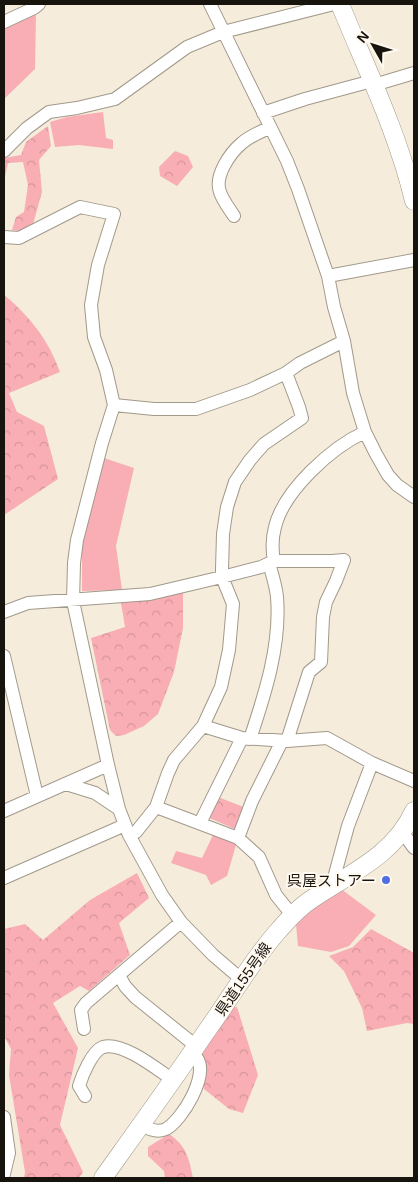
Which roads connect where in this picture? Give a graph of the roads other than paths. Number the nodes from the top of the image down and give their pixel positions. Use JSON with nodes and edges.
{"nodes":[{"id":1,"x":39,"y":4,"type":"edge"},
{"id":2,"x":210,"y":4,"type":"edge"},
{"id":3,"x":334,"y":4,"type":"edge"},
{"id":4,"x":340,"y":4,"type":"edge"},
{"id":5,"x":4,"y":22,"type":"edge"},
{"id":6,"x":222,"y":32,"type":"junction"},
{"id":7,"x":414,"y":73,"type":"edge"},
{"id":8,"x":373,"y":83,"type":"junction"},
{"id":9,"x":263,"y":113,"type":"junction"},
{"id":10,"x":269,"y":128,"type":"junction"},
{"id":11,"x":4,"y":151,"type":"edge"},
{"id":12,"x":410,"y":164,"type":"edge"},
{"id":13,"x":414,"y":201,"type":"edge"},
{"id":14,"x":234,"y":216,"type":"dead end"},
{"id":15,"x":4,"y":236,"type":"edge"},
{"id":16,"x":414,"y":260,"type":"edge"},
{"id":17,"x":328,"y":276,"type":"junction"},
{"id":18,"x":344,"y":341,"type":"junction"},
{"id":19,"x":286,"y":373,"type":"junction"},
{"id":20,"x":114,"y":406,"type":"junction"},
{"id":21,"x":365,"y":432,"type":"junction"},
{"id":22,"x":414,"y":497,"type":"edge"},
{"id":23,"x":272,"y":562,"type":"junction"},
{"id":24,"x":222,"y":577,"type":"junction"},
{"id":25,"x":73,"y":600,"type":"junction"},
{"id":26,"x":4,"y":612,"type":"edge"},
{"id":27,"x":4,"y":656,"type":"edge"},
{"id":28,"x":202,"y":726,"type":"junction"},
{"id":29,"x":246,"y":738,"type":"junction"},
{"id":30,"x":285,"y":741,"type":"junction"},
{"id":31,"x":372,"y":763,"type":"junction"},
{"id":32,"x":108,"y":765,"type":"junction"},
{"id":33,"x":414,"y":781,"type":"edge"},
{"id":34,"x":66,"y":784,"type":"junction"},
{"id":35,"x":38,"y":796,"type":"junction"},
{"id":36,"x":156,"y":806,"type":"junction"},
{"id":37,"x":119,"y":809,"type":"junction"},
{"id":38,"x":4,"y":811,"type":"edge"},
{"id":39,"x":414,"y":812,"type":"edge"},
{"id":40,"x":200,"y":823,"type":"junction"},
{"id":41,"x":127,"y":830,"type":"junction"},
{"id":42,"x":403,"y":833,"type":"junction"},
{"id":43,"x":238,"y":838,"type":"junction"},
{"id":44,"x":414,"y":848,"type":"edge"},
{"id":45,"x":4,"y":878,"type":"edge"},
{"id":46,"x":336,"y":884,"type":"junction"},
{"id":47,"x":292,"y":915,"type":"junction"},
{"id":48,"x":180,"y":922,"type":"junction"},
{"id":49,"x":119,"y":975,"type":"junction"},
{"id":50,"x":241,"y":979,"type":"junction"},
{"id":51,"x":84,"y":1029,"type":"dead end"},
{"id":52,"x":194,"y":1050,"type":"junction"},
{"id":53,"x":173,"y":1080,"type":"junction"},
{"id":54,"x":85,"y":1096,"type":"dead end"},
{"id":55,"x":4,"y":1117,"type":"edge"},
{"id":56,"x":140,"y":1125,"type":"junction"},
{"id":57,"x":4,"y":1172,"type":"edge"},
{"id":58,"x":103,"y":1178,"type":"edge"}],
"edges":[{"from":1,"to":5,"type":"street"},
{"from":2,"to":6,"type":"street"},
{"from":3,"to":6,"type":"street"},
{"from":4,"to":8,"type":"main road"},
{"from":6,"to":9,"type":"street"},
{"from":6,"to":11,"type":"street"},
{"from":7,"to":8,"type":"street"},
{"from":8,"to":9,"type":"street"},
{"from":8,"to":12,"type":"main road"},
{"from":9,"to":10,"type":"street"},
{"from":10,"to":14,"type":"street"},
{"from":10,"to":17,"type":"street"},
{"from":12,"to":13,"type":"main road"},
{"from":15,"to":20,"type":"street"},
{"from":16,"to":17,"type":"street"},
{"from":17,"to":18,"type":"street"},
{"from":18,"to":19,"type":"street"},
{"from":18,"to":21,"type":"street"},
{"from":19,"to":20,"type":"street"},
{"from":19,"to":24,"type":"street"},
{"from":20,"to":25,"type":"street"},
{"from":21,"to":22,"type":"street"},
{"from":21,"to":23,"type":"street"},
{"from":23,"to":24,"type":"street"},
{"from":23,"to":29,"type":"street"},
{"from":23,"to":30,"type":"street"},
{"from":24,"to":25,"type":"street"},
{"from":24,"to":28,"type":"street"},
{"from":25,"to":26,"type":"street"},
{"from":25,"to":32,"type":"street"},
{"from":27,"to":35,"type":"street"},
{"from":28,"to":29,"type":"street"},
{"from":28,"to":36,"type":"street"},
{"from":29,"to":30,"type":"street"},
{"from":29,"to":40,"type":"street"},
{"from":30,"to":31,"type":"street"},
{"from":30,"to":43,"type":"street"},
{"from":31,"to":33,"type":"street"},
{"from":31,"to":46,"type":"street"},
{"from":32,"to":34,"type":"street"},
{"from":32,"to":37,"type":"street"},
{"from":34,"to":35,"type":"street"},
{"from":34,"to":37,"type":"street"},
{"from":35,"to":38,"type":"street"},
{"from":36,"to":40,"type":"street"},
{"from":36,"to":41,"type":"street"},
{"from":37,"to":41,"type":"street"},
{"from":39,"to":42,"type":"main road","name":"県道155号線"},
{"from":40,"to":43,"type":"street"},
{"from":41,"to":45,"type":"street"},
{"from":41,"to":48,"type":"street"},
{"from":42,"to":44,"type":"street"},
{"from":42,"to":46,"type":"main road","name":"県道155号線"},
{"from":43,"to":47,"type":"street"},
{"from":46,"to":47,"type":"main road","name":"県道155号線"},
{"from":47,"to":50,"type":"main road","name":"県道155号線"},
{"from":48,"to":49,"type":"street"},
{"from":48,"to":50,"type":"street"},
{"from":49,"to":51,"type":"street"},
{"from":49,"to":52,"type":"street"},
{"from":50,"to":52,"type":"main road","name":"県道155号線"},
{"from":52,"to":53,"type":"main road","name":"県道155号線"},
{"from":52,"to":56,"type":"street"},
{"from":53,"to":54,"type":"street"},
{"from":53,"to":56,"type":"main road","name":"県道155号線"},
{"from":55,"to":57,"type":"street"},
{"from":56,"to":58,"type":"main road","name":"県道155号線"}]}
